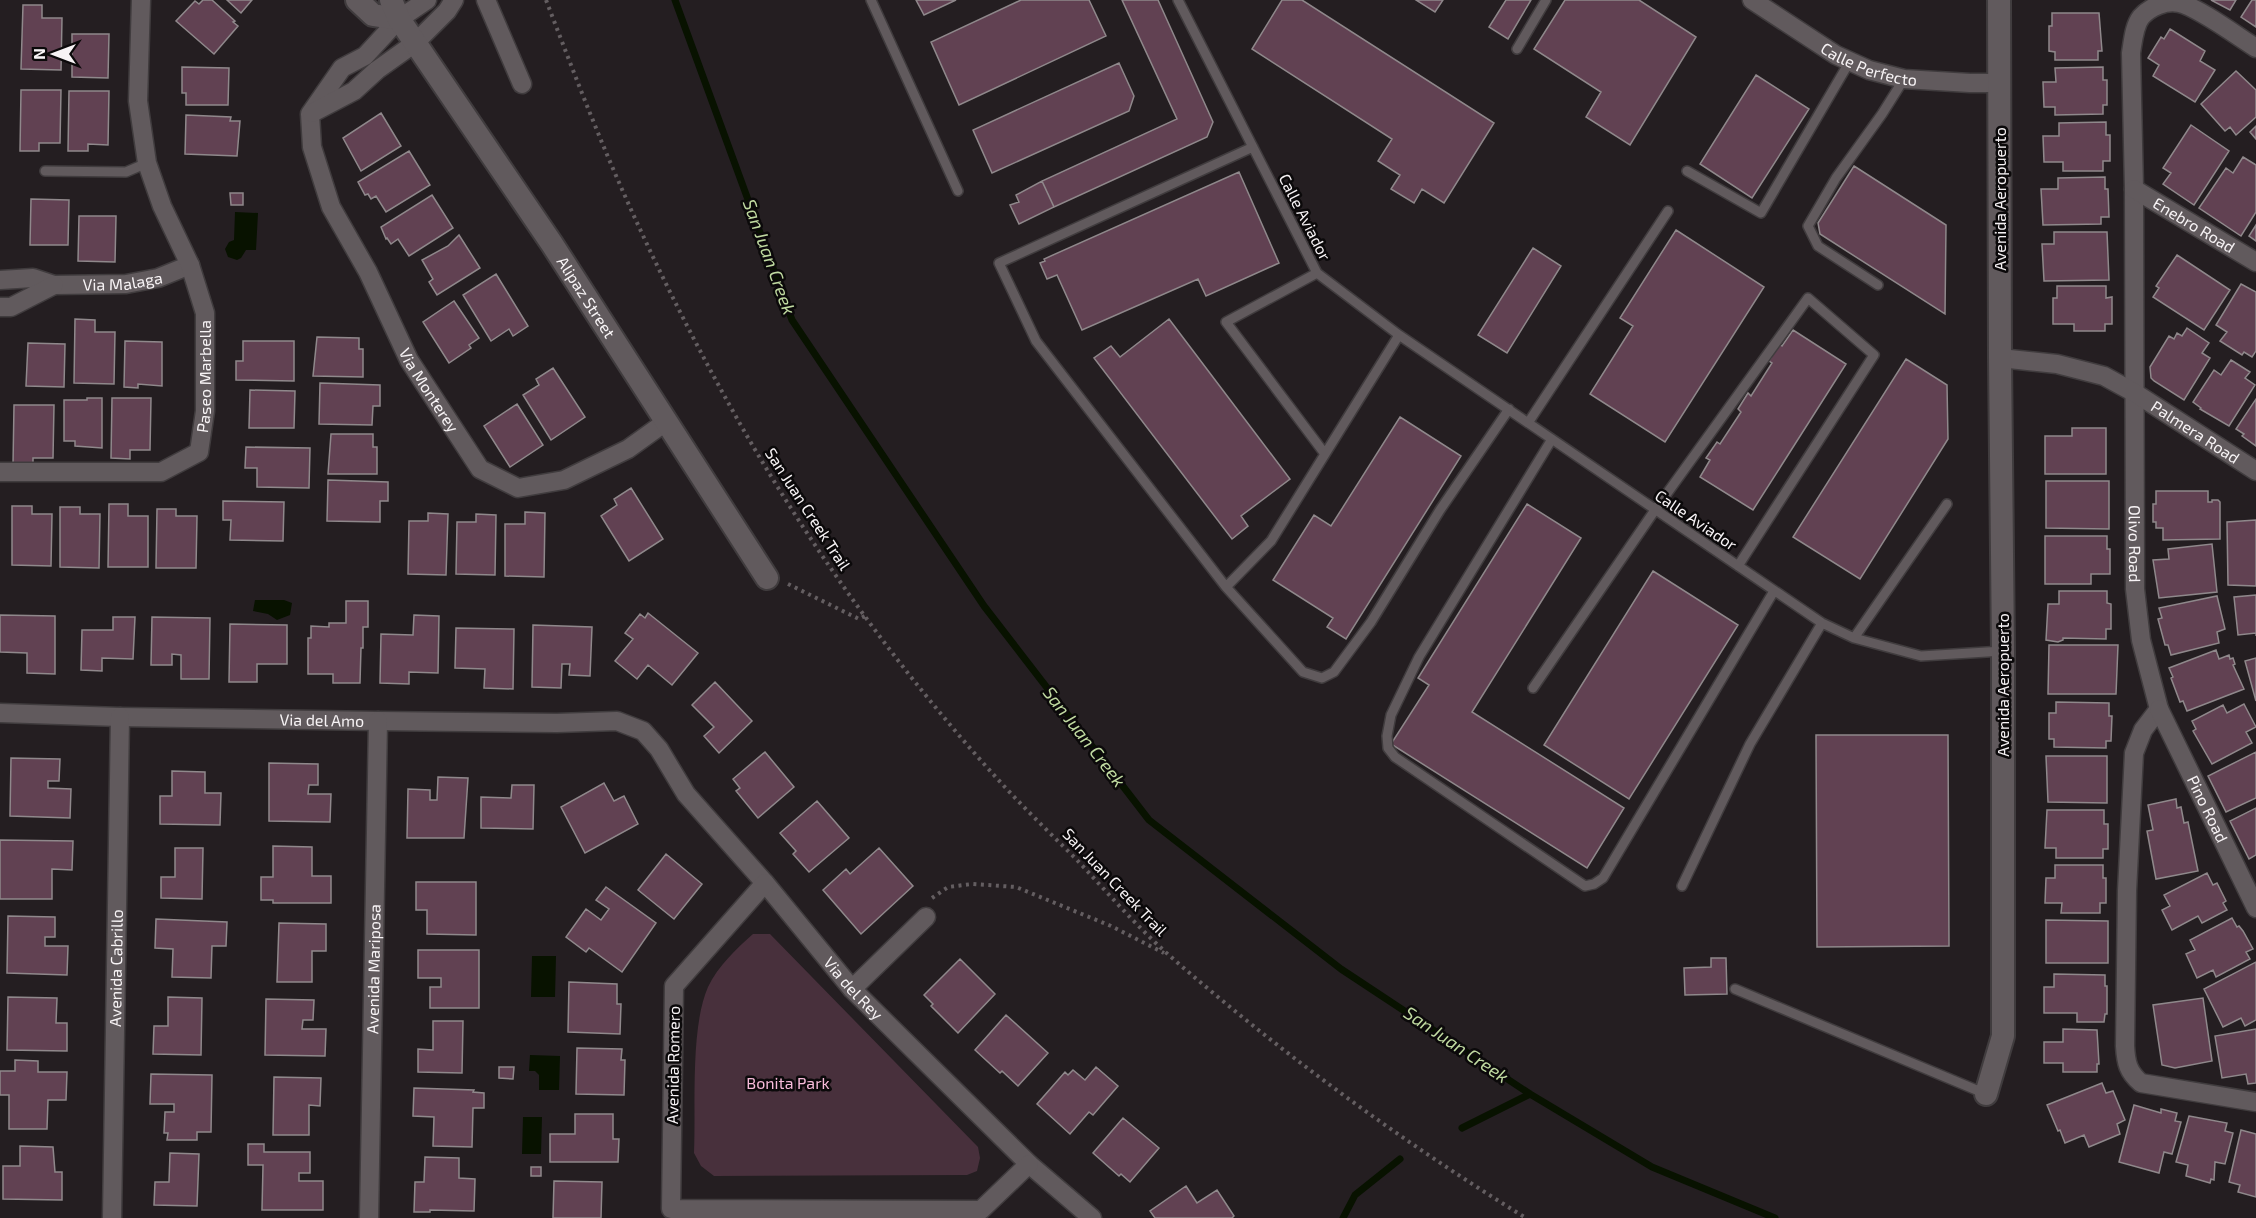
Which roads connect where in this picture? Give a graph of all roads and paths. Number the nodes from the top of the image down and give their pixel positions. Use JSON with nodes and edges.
{"nodes":[{"id":1,"x":141,"y":0,"type":"edge"},
{"id":2,"x":357,"y":0,"type":"edge"},
{"id":3,"x":427,"y":0,"type":"edge"},
{"id":4,"x":454,"y":0,"type":"edge"},
{"id":5,"x":486,"y":0,"type":"edge"},
{"id":6,"x":546,"y":0,"type":"edge"},
{"id":7,"x":871,"y":0,"type":"edge"},
{"id":8,"x":1178,"y":0,"type":"edge"},
{"id":9,"x":1546,"y":0,"type":"edge"},
{"id":10,"x":1752,"y":0,"type":"edge"},
{"id":11,"x":1999,"y":0,"type":"edge"},
{"id":12,"x":395,"y":9,"type":"edge"},
{"id":13,"x":415,"y":43,"type":"junction"},
{"id":14,"x":2256,"y":48,"type":"edge"},
{"id":15,"x":1517,"y":49,"type":"dead end"},
{"id":16,"x":1851,"y":60,"type":"junction"},
{"id":17,"x":1904,"y":79,"type":"junction"},
{"id":18,"x":2000,"y":83,"type":"junction"},
{"id":19,"x":522,"y":84,"type":"dead end"},
{"id":20,"x":310,"y":114,"type":"junction"},
{"id":21,"x":1253,"y":147,"type":"junction"},
{"id":22,"x":147,"y":164,"type":"junction"},
{"id":23,"x":45,"y":171,"type":"dead end"},
{"id":24,"x":1687,"y":171,"type":"dead end"},
{"id":25,"x":2134,"y":189,"type":"junction"},
{"id":26,"x":958,"y":191,"type":"dead end"},
{"id":27,"x":1668,"y":211,"type":"dead end"},
{"id":28,"x":2256,"y":262,"type":"edge"},
{"id":29,"x":190,"y":265,"type":"junction"},
{"id":30,"x":1317,"y":273,"type":"junction"},
{"id":31,"x":0,"y":280,"type":"edge"},
{"id":32,"x":54,"y":285,"type":"junction"},
{"id":33,"x":1878,"y":285,"type":"dead end"},
{"id":34,"x":0,"y":307,"type":"edge"},
{"id":35,"x":1399,"y":335,"type":"junction"},
{"id":36,"x":2000,"y":358,"type":"junction"},
{"id":37,"x":2135,"y":393,"type":"junction"},
{"id":38,"x":1509,"y":410,"type":"junction"},
{"id":39,"x":667,"y":421,"type":"junction"},
{"id":40,"x":1528,"y":423,"type":"junction"},
{"id":41,"x":1552,"y":439,"type":"junction"},
{"id":42,"x":1325,"y":454,"type":"junction"},
{"id":43,"x":2256,"y":471,"type":"edge"},
{"id":44,"x":0,"y":472,"type":"edge"},
{"id":45,"x":1947,"y":504,"type":"dead end"},
{"id":46,"x":1655,"y":510,"type":"junction"},
{"id":47,"x":1738,"y":566,"type":"junction"},
{"id":48,"x":767,"y":578,"type":"joint"},
{"id":49,"x":1226,"y":587,"type":"junction"},
{"id":50,"x":1774,"y":591,"type":"junction"},
{"id":51,"x":865,"y":616,"type":"junction"},
{"id":52,"x":1822,"y":623,"type":"junction"},
{"id":53,"x":1854,"y":638,"type":"junction"},
{"id":54,"x":2003,"y":651,"type":"junction"},
{"id":55,"x":1533,"y":688,"type":"dead end"},
{"id":56,"x":2159,"y":709,"type":"junction"},
{"id":57,"x":0,"y":713,"type":"edge"},
{"id":58,"x":120,"y":717,"type":"junction"},
{"id":59,"x":378,"y":721,"type":"junction"},
{"id":60,"x":644,"y":730,"type":"joint"},
{"id":61,"x":765,"y":883,"type":"junction"},
{"id":62,"x":1682,"y":886,"type":"dead end"},
{"id":63,"x":2256,"y":908,"type":"edge"},
{"id":64,"x":926,"y":917,"type":"joint"},
{"id":65,"x":1169,"y":955,"type":"junction"},
{"id":66,"x":852,"y":989,"type":"junction"},
{"id":67,"x":1735,"y":989,"type":"dead end"},
{"id":68,"x":1986,"y":1094,"type":"joint"},
{"id":69,"x":2256,"y":1102,"type":"edge"},
{"id":70,"x":1029,"y":1164,"type":"junction"},
{"id":71,"x":112,"y":1218,"type":"edge"},
{"id":72,"x":369,"y":1218,"type":"edge"},
{"id":73,"x":1092,"y":1218,"type":"edge"},
{"id":74,"x":1526,"y":1218,"type":"edge"}],
"edges":[{"from":1,"to":22,"type":"street","name":"Paseo Marbella"},
{"from":2,"to":12,"type":"street"},
{"from":3,"to":12,"type":"street"},
{"from":4,"to":13,"type":"street"},
{"from":5,"to":19,"type":"street"},
{"from":6,"to":51,"type":"path","name":"San Juan Creek Trail"},
{"from":7,"to":26,"type":"lane"},
{"from":8,"to":21,"type":"lane","name":"Calle Aviador"},
{"from":9,"to":15,"type":"lane"},
{"from":10,"to":16,"type":"street","name":"Calle Perfecto"},
{"from":11,"to":18,"type":"street","name":"Avenida Aeropuerto"},
{"from":12,"to":13,"type":"street","name":"Alipaz Street"},
{"from":12,"to":20,"type":"street"},
{"from":13,"to":20,"type":"street"},
{"from":13,"to":39,"type":"street","name":"Alipaz Street"},
{"from":14,"to":25,"type":"street","name":"Olivo Road"},
{"from":16,"to":17,"type":"street","name":"Calle Perfecto"},
{"from":16,"to":24,"type":"lane"},
{"from":17,"to":18,"type":"street","name":"Calle Perfecto"},
{"from":17,"to":33,"type":"lane"},
{"from":18,"to":36,"type":"street","name":"Avenida Aeropuerto"},
{"from":20,"to":39,"type":"street","name":"Via Monterey"},
{"from":21,"to":30,"type":"lane","name":"Calle Aviador"},
{"from":21,"to":49,"type":"lane"},
{"from":22,"to":23,"type":"lane"},
{"from":22,"to":29,"type":"street","name":"Paseo Marbella"},
{"from":25,"to":28,"type":"street","name":"Enebro Road"},
{"from":25,"to":37,"type":"street","name":"Olivo Road"},
{"from":27,"to":40,"type":"lane"},
{"from":29,"to":32,"type":"street","name":"Via Malaga"},
{"from":29,"to":44,"type":"street","name":"Paseo Marbella"},
{"from":30,"to":35,"type":"lane","name":"Calle Aviador"},
{"from":30,"to":42,"type":"lane","name":"Calle Aviador"},
{"from":31,"to":32,"type":"street","name":"Via Malaga"},
{"from":32,"to":34,"type":"street","name":"Via Malaga"},
{"from":35,"to":38,"type":"lane","name":"Calle Aviador"},
{"from":35,"to":42,"type":"lane"},
{"from":36,"to":37,"type":"street","name":"Palmera Road"},
{"from":36,"to":54,"type":"street","name":"Avenida Aeropuerto"},
{"from":37,"to":43,"type":"street","name":"Palmera Road"},
{"from":37,"to":56,"type":"street","name":"Olivo Road"},
{"from":38,"to":40,"type":"lane","name":"Calle Aviador"},
{"from":38,"to":49,"type":"lane"},
{"from":39,"to":48,"type":"street","name":"Alipaz Street"},
{"from":40,"to":41,"type":"lane","name":"Calle Aviador"},
{"from":41,"to":46,"type":"lane","name":"Calle Aviador"},
{"from":41,"to":50,"type":"lane"},
{"from":42,"to":49,"type":"lane"},
{"from":45,"to":53,"type":"lane"},
{"from":46,"to":47,"type":"lane","name":"Calle Aviador"},
{"from":46,"to":47,"type":"lane"},
{"from":46,"to":55,"type":"lane"},
{"from":47,"to":50,"type":"lane","name":"Calle Aviador"},
{"from":48,"to":51,"type":"path"},
{"from":50,"to":52,"type":"lane","name":"Calle Aviador"},
{"from":51,"to":65,"type":"path","name":"San Juan Creek Trail"},
{"from":52,"to":53,"type":"lane","name":"Calle Aviador"},
{"from":52,"to":62,"type":"lane"},
{"from":53,"to":54,"type":"lane","name":"Calle Aviador"},
{"from":54,"to":68,"type":"street","name":"Avenida Aeropuerto"},
{"from":56,"to":63,"type":"street","name":"Pino Road"},
{"from":56,"to":69,"type":"street"},
{"from":57,"to":58,"type":"street","name":"Via del Amo"},
{"from":58,"to":59,"type":"street","name":"Via del Amo"},
{"from":58,"to":71,"type":"street","name":"Avenida Cabrillo"},
{"from":59,"to":60,"type":"street","name":"Via del Amo"},
{"from":59,"to":72,"type":"street","name":"Avenida Mariposa"},
{"from":60,"to":61,"type":"street","name":"Via del Rey"},
{"from":61,"to":66,"type":"street","name":"Via del Rey"},
{"from":61,"to":70,"type":"street","name":"Avenida Romero"},
{"from":64,"to":65,"type":"path","name":"San Juan Creek Trail"},
{"from":64,"to":66,"type":"street"},
{"from":65,"to":74,"type":"path","name":"San Juan Creek Trail"},
{"from":66,"to":70,"type":"street","name":"Via del Rey"},
{"from":67,"to":68,"type":"lane","name":"Avenida Aeropuerto"},
{"from":70,"to":73,"type":"street","name":"Via del Rey"}]}
